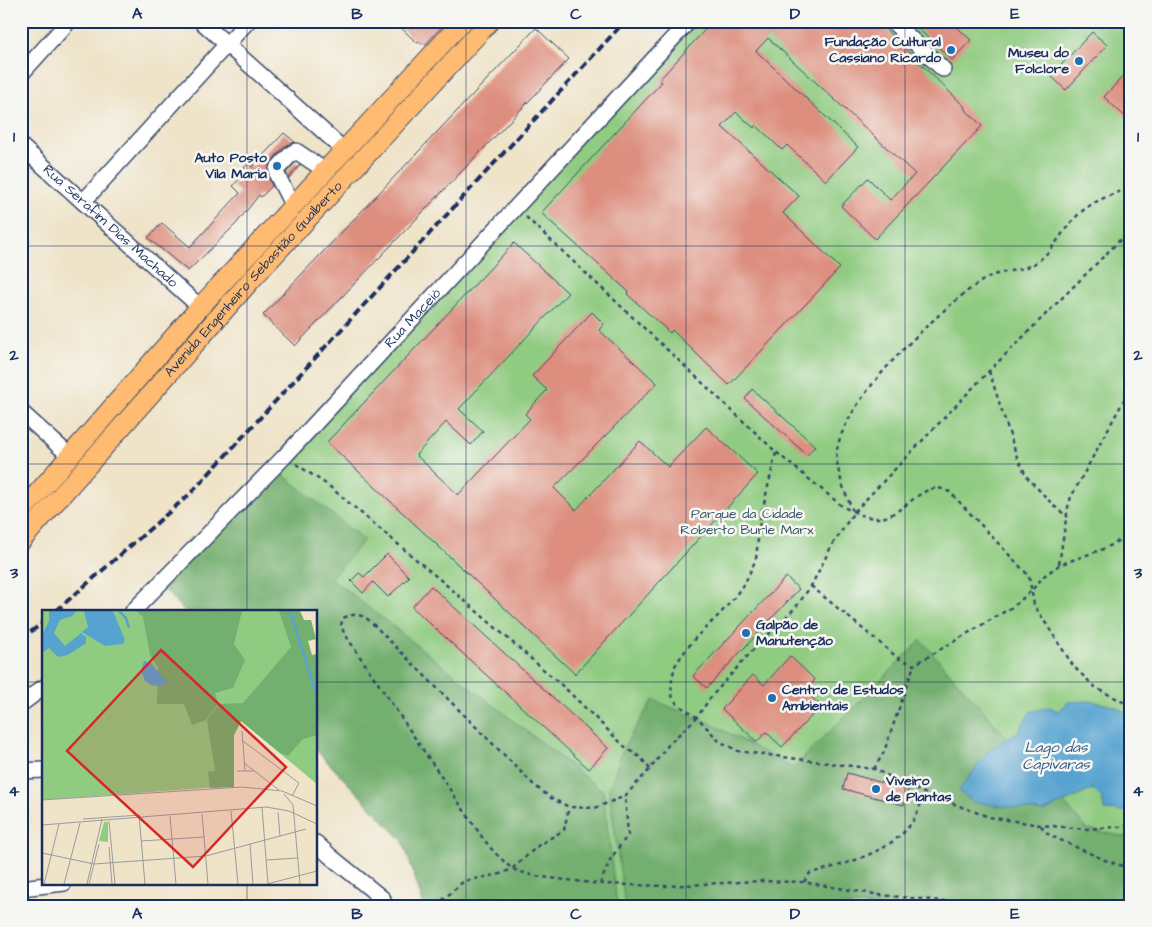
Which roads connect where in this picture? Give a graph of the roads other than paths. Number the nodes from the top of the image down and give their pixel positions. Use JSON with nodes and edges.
{"nodes":[{"id":1,"x":69,"y":21,"type":"edge"},
{"id":2,"x":201,"y":21,"type":"edge"},
{"id":3,"x":248,"y":21,"type":"edge"},
{"id":4,"x":463,"y":21,"type":"edge"},
{"id":5,"x":490,"y":21,"type":"edge"},
{"id":6,"x":689,"y":21,"type":"edge"},
{"id":7,"x":892,"y":21,"type":"edge"},
{"id":8,"x":226,"y":44,"type":"junction"},
{"id":9,"x":943,"y":69,"type":"dead end"},
{"id":10,"x":21,"y":74,"type":"edge"},
{"id":11,"x":21,"y":146,"type":"edge"},
{"id":12,"x":344,"y":150,"type":"junction"},
{"id":13,"x":326,"y":171,"type":"junction"},
{"id":14,"x":83,"y":202,"type":"junction"},
{"id":15,"x":294,"y":206,"type":"junction"},
{"id":16,"x":200,"y":307,"type":"junction"},
{"id":17,"x":21,"y":412,"type":"edge"},
{"id":18,"x":70,"y":456,"type":"junction"},
{"id":19,"x":21,"y":512,"type":"edge"},
{"id":20,"x":21,"y":541,"type":"edge"},
{"id":21,"x":134,"y":610,"type":"edge"},
{"id":22,"x":42,"y":688,"type":"edge"},
{"id":23,"x":21,"y":704,"type":"edge"},
{"id":24,"x":42,"y":770,"type":"edge"},
{"id":25,"x":21,"y":772,"type":"edge"},
{"id":26,"x":323,"y":857,"type":"edge"},
{"id":27,"x":55,"y":884,"type":"edge"},
{"id":28,"x":21,"y":888,"type":"edge"},
{"id":29,"x":383,"y":899,"type":"dead end"}],
"edges":[{"from":1,"to":10,"type":"street"},
{"from":2,"to":8,"type":"street"},
{"from":3,"to":8,"type":"street"},
{"from":4,"to":12,"type":"main road","name":"Avenida Engenheiro Sebastião Gualberto"},
{"from":5,"to":20,"type":"main road","name":"Avenida Engenheiro Sebastião Gualberto"},
{"from":6,"to":21,"type":"street","name":"Rua Maceió"},
{"from":7,"to":9,"type":"street"},
{"from":8,"to":12,"type":"street"},
{"from":8,"to":14,"type":"street"},
{"from":11,"to":14,"type":"street","name":"Rua Serafim Dias Machado"},
{"from":12,"to":13,"type":"main road","name":"Avenida Engenheiro Sebastião Gualberto"},
{"from":13,"to":15,"type":"main road","name":"Avenida Engenheiro Sebastião Gualberto"},
{"from":13,"to":15,"type":"street"},
{"from":14,"to":16,"type":"street","name":"Rua Serafim Dias Machado"},
{"from":15,"to":16,"type":"main road","name":"Avenida Engenheiro Sebastião Gualberto"},
{"from":16,"to":18,"type":"main road","name":"Avenida Engenheiro Sebastião Gualberto"},
{"from":17,"to":18,"type":"street"},
{"from":18,"to":19,"type":"main road","name":"Avenida Engenheiro Sebastião Gualberto"},
{"from":22,"to":23,"type":"street"},
{"from":24,"to":25,"type":"street"},
{"from":26,"to":29,"type":"street"},
{"from":27,"to":28,"type":"street"}]}
